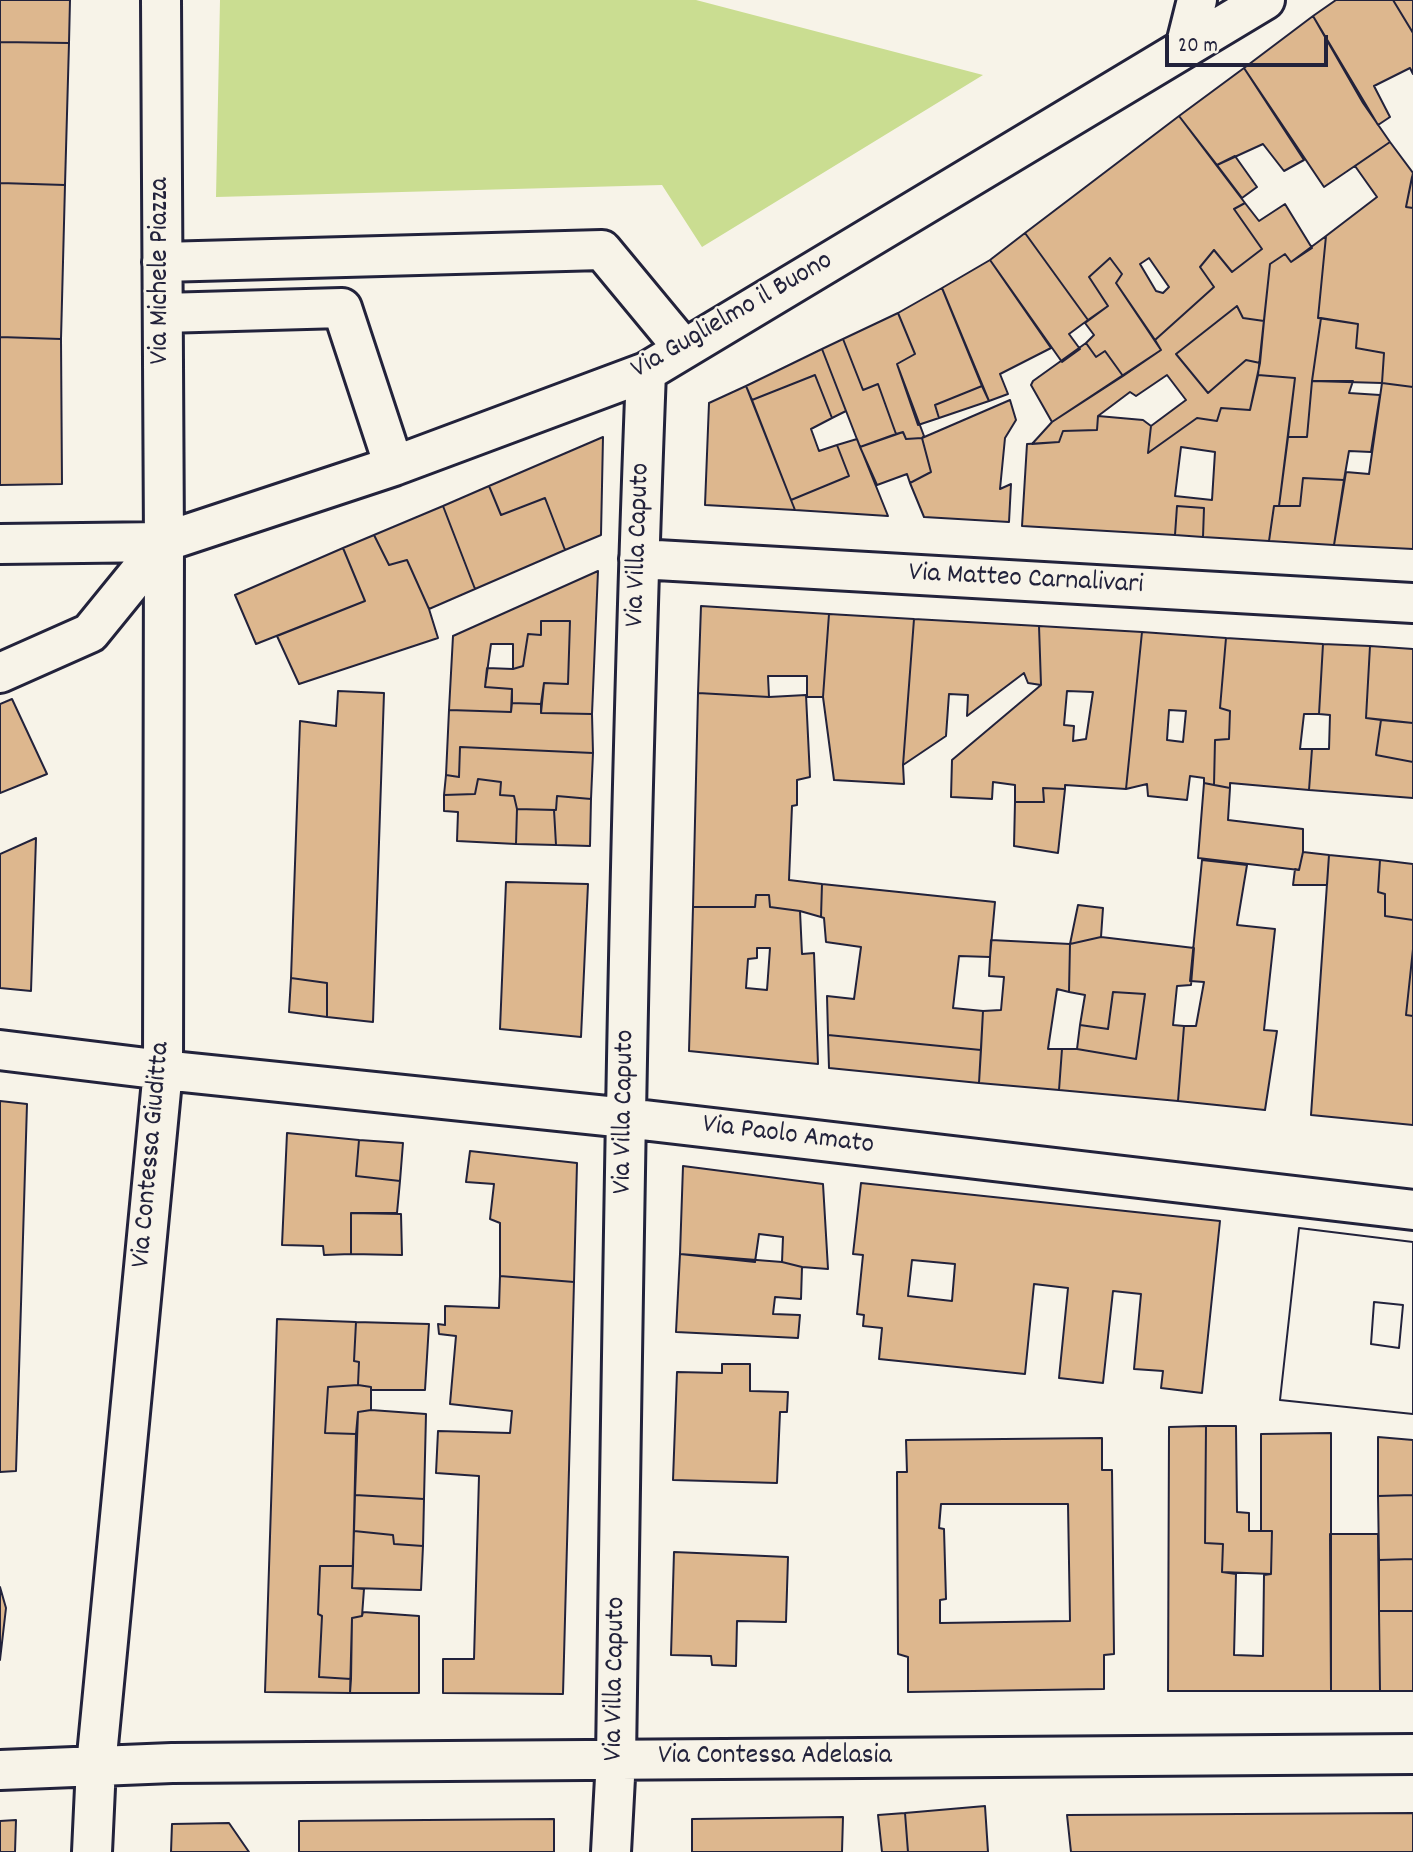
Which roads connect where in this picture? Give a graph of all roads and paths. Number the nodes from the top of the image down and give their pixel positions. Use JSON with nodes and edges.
{"nodes":[{"id":1,"x":161,"y":0,"type":"edge"},
{"id":2,"x":1198,"y":0,"type":"edge"},
{"id":3,"x":1265,"y":0,"type":"edge"},
{"id":4,"x":1185,"y":48,"type":"junction"},
{"id":5,"x":162,"y":262,"type":"junction"},
{"id":6,"x":163,"y":313,"type":"junction"},
{"id":7,"x":684,"y":349,"type":"junction"},
{"id":8,"x":646,"y":372,"type":"junction"},
{"id":9,"x":394,"y":466,"type":"junction"},
{"id":10,"x":164,"y":542,"type":"junction"},
{"id":11,"x":0,"y":544,"type":"edge"},
{"id":12,"x":639,"y":559,"type":"junction"},
{"id":13,"x":1413,"y":603,"type":"edge"},
{"id":14,"x":0,"y":673,"type":"edge"},
{"id":15,"x":0,"y":1050,"type":"edge"},
{"id":16,"x":163,"y":1070,"type":"junction"},
{"id":17,"x":626,"y":1118,"type":"junction"},
{"id":18,"x":1413,"y":1210,"type":"edge"},
{"id":19,"x":1413,"y":1754,"type":"edge"},
{"id":20,"x":616,"y":1759,"type":"junction"},
{"id":21,"x":96,"y":1766,"type":"junction"},
{"id":22,"x":0,"y":1770,"type":"edge"},
{"id":23,"x":92,"y":1852,"type":"edge"},
{"id":24,"x":611,"y":1852,"type":"edge"}],
"edges":[{"from":1,"to":5,"type":"street","name":"Via Michele Piazza"},
{"from":2,"to":4,"type":"street"},
{"from":3,"to":4,"type":"street","name":"Via Guglielmo il Buono"},
{"from":4,"to":7,"type":"street","name":"Via Guglielmo il Buono"},
{"from":5,"to":6,"type":"street","name":"Via Michele Piazza"},
{"from":5,"to":7,"type":"street"},
{"from":6,"to":9,"type":"street"},
{"from":6,"to":10,"type":"street","name":"Via Michele Piazza"},
{"from":7,"to":8,"type":"street","name":"Via Guglielmo il Buono"},
{"from":8,"to":9,"type":"street","name":"Via Guglielmo il Buono"},
{"from":8,"to":12,"type":"street","name":"Via Villa Caputo"},
{"from":9,"to":10,"type":"street","name":"Via Guglielmo il Buono"},
{"from":10,"to":11,"type":"street","name":"Via Guglielmo il Buono"},
{"from":10,"to":14,"type":"street"},
{"from":10,"to":16,"type":"street","name":"Via Contessa Giuditta"},
{"from":12,"to":13,"type":"street","name":"Via Matteo Carnalivari"},
{"from":12,"to":17,"type":"street","name":"Via Villa Caputo"},
{"from":15,"to":16,"type":"street","name":"Via Paolo Amato"},
{"from":16,"to":17,"type":"street","name":"Via Paolo Amato"},
{"from":16,"to":21,"type":"street","name":"Via Contessa Giuditta"},
{"from":17,"to":18,"type":"street","name":"Via Paolo Amato"},
{"from":17,"to":20,"type":"street","name":"Via Villa Caputo"},
{"from":19,"to":20,"type":"street","name":"Via Contessa Adelasia"},
{"from":20,"to":21,"type":"street","name":"Via Contessa Adelasia"},
{"from":20,"to":24,"type":"street","name":"Via Villa Caputo"},
{"from":21,"to":22,"type":"street","name":"Via Contessa Adelasia"},
{"from":21,"to":23,"type":"street","name":"Via Contessa Giuditta"}]}
